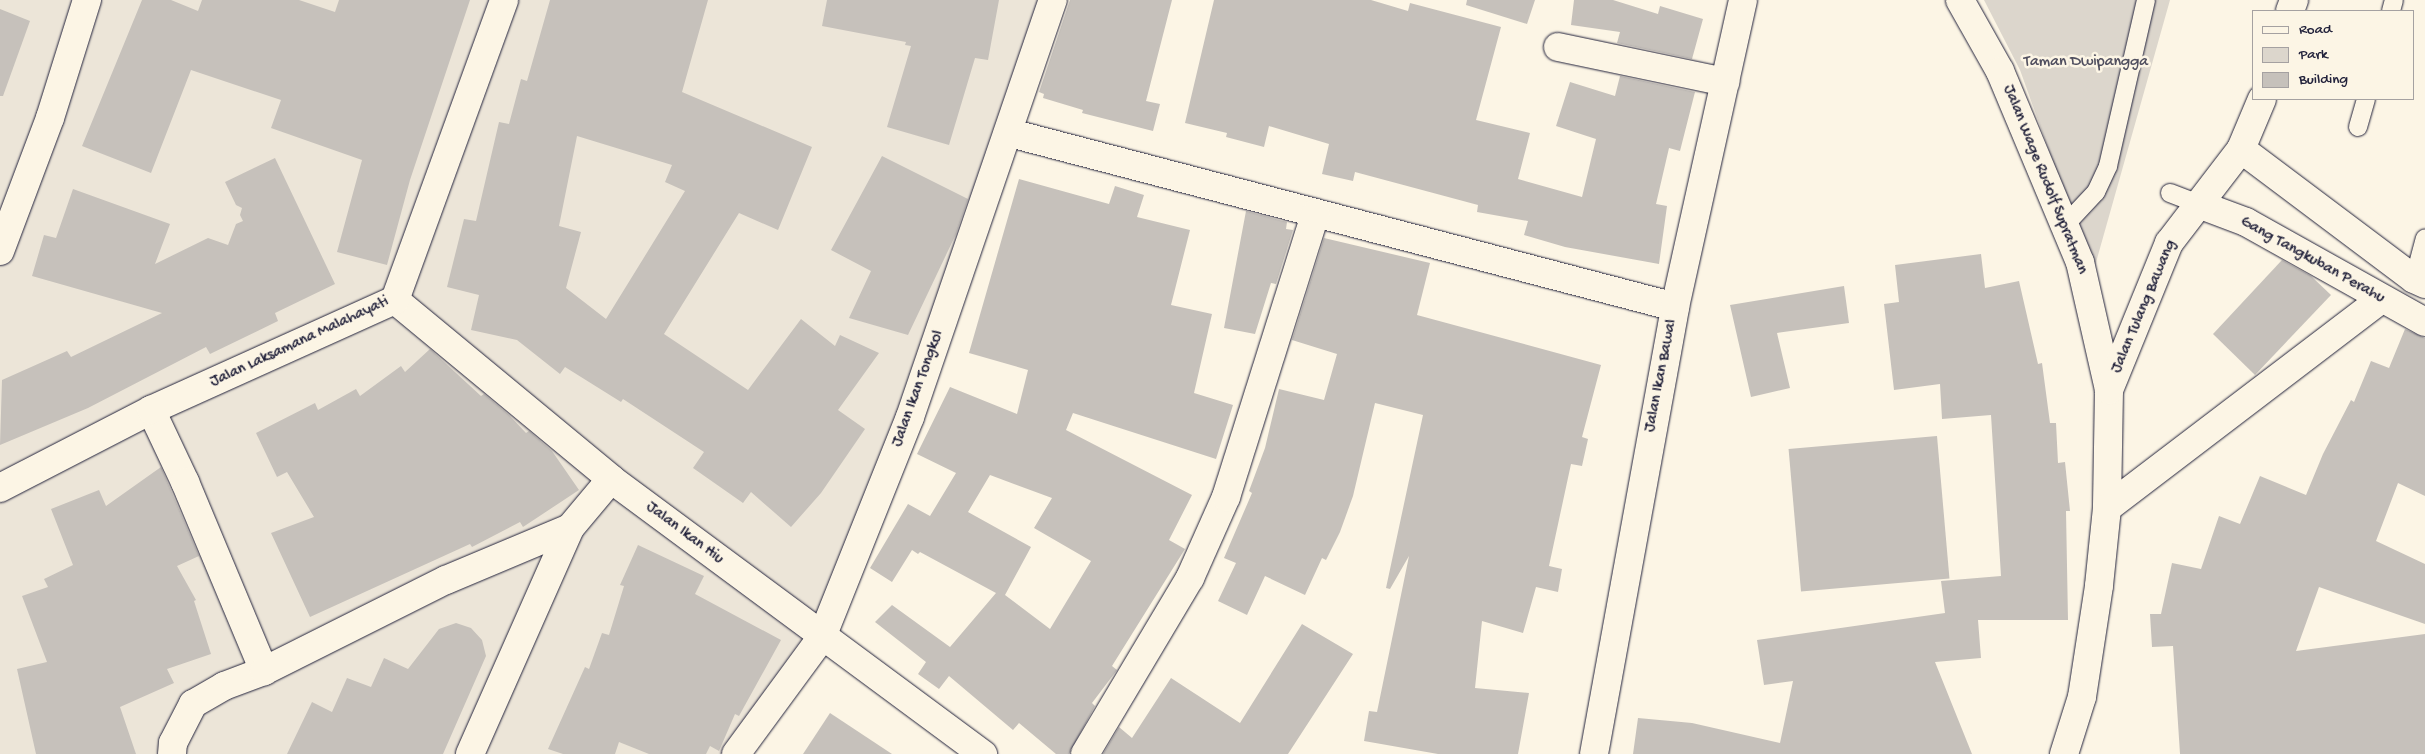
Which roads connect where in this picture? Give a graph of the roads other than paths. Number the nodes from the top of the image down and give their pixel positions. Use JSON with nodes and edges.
{"nodes":[{"id":1,"x":87,"y":0,"type":"edge"},
{"id":2,"x":504,"y":0,"type":"edge"},
{"id":3,"x":1053,"y":0,"type":"edge"},
{"id":4,"x":1743,"y":0,"type":"edge"},
{"id":5,"x":1960,"y":0,"type":"edge"},
{"id":6,"x":2146,"y":0,"type":"edge"},
{"id":7,"x":1558,"y":47,"type":"dead end"},
{"id":8,"x":1725,"y":82,"type":"junction"},
{"id":9,"x":2262,"y":100,"type":"edge"},
{"id":10,"x":2366,"y":100,"type":"edge"},
{"id":11,"x":2358,"y":127,"type":"dead end"},
{"id":12,"x":1010,"y":133,"type":"junction"},
{"id":13,"x":2241,"y":149,"type":"junction"},
{"id":14,"x":2170,"y":193,"type":"dead end"},
{"id":15,"x":2198,"y":204,"type":"junction"},
{"id":16,"x":1315,"y":214,"type":"junction"},
{"id":17,"x":2065,"y":225,"type":"junction"},
{"id":18,"x":2425,"y":238,"type":"edge"},
{"id":19,"x":0,"y":251,"type":"edge"},
{"id":20,"x":2419,"y":281,"type":"edge"},
{"id":21,"x":395,"y":300,"type":"junction"},
{"id":22,"x":2380,"y":300,"type":"junction"},
{"id":23,"x":1675,"y":307,"type":"junction"},
{"id":24,"x":2425,"y":322,"type":"edge"},
{"id":25,"x":2109,"y":390,"type":"junction"},
{"id":26,"x":151,"y":410,"type":"junction"},
{"id":27,"x":611,"y":479,"type":"junction"},
{"id":28,"x":0,"y":488,"type":"edge"},
{"id":29,"x":2107,"y":508,"type":"junction"},
{"id":30,"x":570,"y":528,"type":"junction"},
{"id":31,"x":822,"y":636,"type":"junction"},
{"id":32,"x":264,"y":671,"type":"junction"},
{"id":33,"x":172,"y":754,"type":"edge"},
{"id":34,"x":470,"y":754,"type":"edge"},
{"id":35,"x":736,"y":754,"type":"edge"},
{"id":36,"x":983,"y":754,"type":"edge"},
{"id":37,"x":1085,"y":754,"type":"edge"},
{"id":38,"x":1594,"y":754,"type":"edge"},
{"id":39,"x":2064,"y":754,"type":"edge"}],
"edges":[{"from":1,"to":19,"type":"main road"},
{"from":2,"to":21,"type":"main road","name":"Jalan Laksamana Malahayati"},
{"from":3,"to":12,"type":"main road","name":"Jalan Ikan Tongkol"},
{"from":4,"to":8,"type":"main road","name":"Jalan Ikan Bawal"},
{"from":5,"to":17,"type":"main road","name":"Jalan Wage Rudolf Supratman"},
{"from":6,"to":17,"type":"lane"},
{"from":7,"to":8,"type":"main road"},
{"from":8,"to":23,"type":"main road","name":"Jalan Ikan Bawal"},
{"from":9,"to":13,"type":"main road","name":"Jalan Tulang Bawang"},
{"from":10,"to":11,"type":"lane"},
{"from":12,"to":16,"type":"main road"},
{"from":12,"to":31,"type":"main road","name":"Jalan Ikan Tongkol"},
{"from":13,"to":15,"type":"main road","name":"Jalan Tulang Bawang"},
{"from":13,"to":20,"type":"main road"},
{"from":14,"to":15,"type":"lane"},
{"from":15,"to":22,"type":"main road","name":"Gang Tangkuban Perahu"},
{"from":15,"to":25,"type":"main road","name":"Jalan Tulang Bawang"},
{"from":16,"to":23,"type":"main road"},
{"from":16,"to":37,"type":"main road"},
{"from":17,"to":25,"type":"main road","name":"Jalan Wage Rudolf Supratman"},
{"from":18,"to":20,"type":"lane"},
{"from":21,"to":26,"type":"main road","name":"Jalan Laksamana Malahayati"},
{"from":21,"to":27,"type":"main road","name":"Jalan Ikan Hiu"},
{"from":22,"to":24,"type":"main road","name":"Gang Tangkuban Perahu"},
{"from":22,"to":29,"type":"main road"},
{"from":23,"to":38,"type":"main road","name":"Jalan Ikan Bawal"},
{"from":25,"to":29,"type":"main road","name":"Jalan Wage Rudolf Supratman"},
{"from":26,"to":28,"type":"main road","name":"Jalan Laksamana Malahayati"},
{"from":26,"to":32,"type":"main road"},
{"from":27,"to":30,"type":"main road"},
{"from":27,"to":31,"type":"main road","name":"Jalan Ikan Hiu"},
{"from":29,"to":39,"type":"main road","name":"Jalan Wage Rudolf Supratman"},
{"from":30,"to":32,"type":"main road"},
{"from":30,"to":34,"type":"main road"},
{"from":31,"to":35,"type":"main road","name":"Jalan Ikan Tongkol"},
{"from":31,"to":36,"type":"main road","name":"Jalan Ikan Hiu"},
{"from":32,"to":33,"type":"main road"}]}
